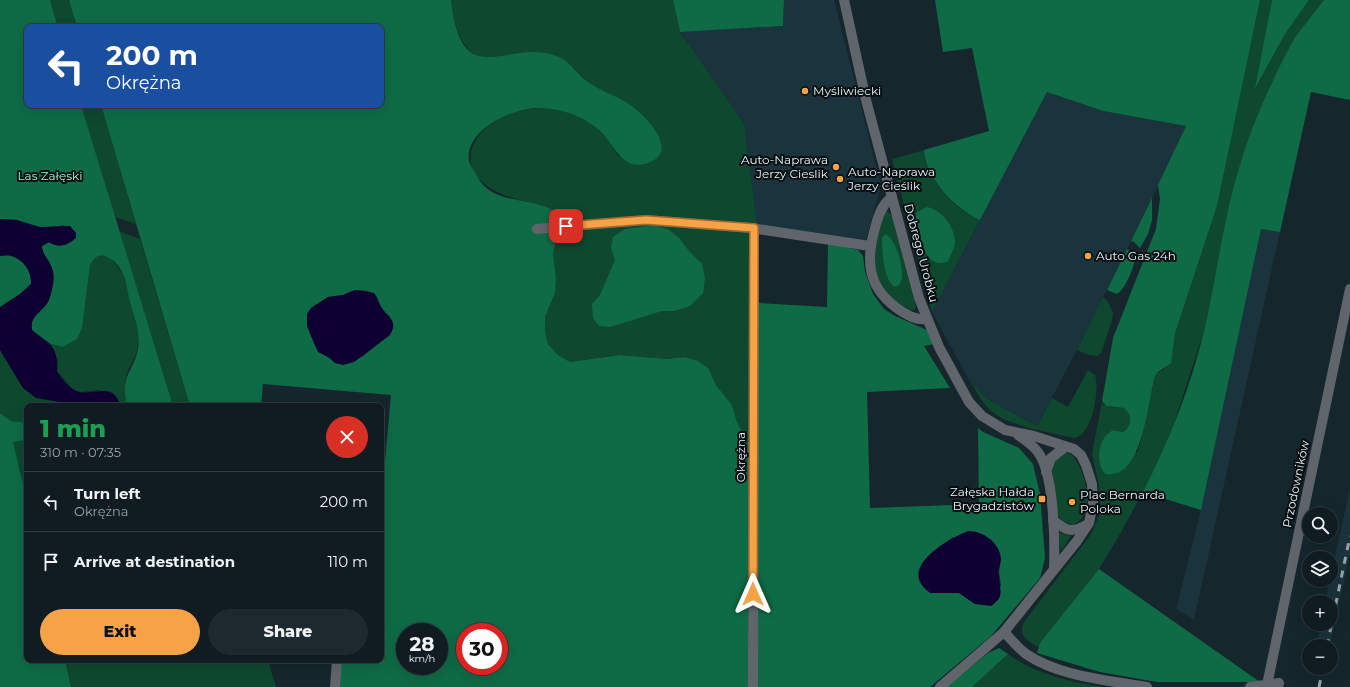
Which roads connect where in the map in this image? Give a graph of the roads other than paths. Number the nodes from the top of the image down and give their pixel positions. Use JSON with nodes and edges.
{"nodes":[{"id":1,"x":844,"y":0,"type":"edge"},
{"id":2,"x":892,"y":197,"type":"junction"},
{"id":3,"x":754,"y":228,"type":"junction"},
{"id":4,"x":537,"y":229,"type":"dead end"},
{"id":5,"x":870,"y":246,"type":"junction"},
{"id":6,"x":1350,"y":289,"type":"edge"},
{"id":7,"x":926,"y":319,"type":"junction"},
{"id":8,"x":1016,"y":434,"type":"junction"},
{"id":9,"x":1065,"y":447,"type":"junction"},
{"id":10,"x":1046,"y":472,"type":"junction"},
{"id":11,"x":1053,"y":520,"type":"junction"},
{"id":12,"x":1089,"y":524,"type":"junction"},
{"id":13,"x":1054,"y":569,"type":"junction"},
{"id":14,"x":1004,"y":632,"type":"junction"},
{"id":15,"x":337,"y":663,"type":"edge"},
{"id":16,"x":1267,"y":685,"type":"junction"},
{"id":17,"x":1279,"y":685,"type":"edge"},
{"id":18,"x":335,"y":687,"type":"edge"},
{"id":19,"x":753,"y":687,"type":"edge"},
{"id":20,"x":940,"y":687,"type":"edge"},
{"id":21,"x":1147,"y":687,"type":"edge"},
{"id":22,"x":1250,"y":687,"type":"edge"}],
"edges":[{"from":1,"to":2,"type":"street","name":"Dobrego Urobku"},
{"from":2,"to":5,"type":"street"},
{"from":2,"to":7,"type":"street","name":"Dobrego Urobku"},
{"from":3,"to":4,"type":"street"},
{"from":3,"to":5,"type":"street"},
{"from":3,"to":19,"type":"street","name":"Okrężna"},
{"from":5,"to":7,"type":"street"},
{"from":6,"to":16,"type":"street","name":"Przodowników"},
{"from":7,"to":8,"type":"street","name":"Dobrego Urobku"},
{"from":8,"to":9,"type":"street","name":"Dobrego Urobku"},
{"from":8,"to":10,"type":"street","name":"Dobrego Urobku"},
{"from":9,"to":10,"type":"street"},
{"from":9,"to":12,"type":"street","name":"Dobrego Urobku"},
{"from":10,"to":11,"type":"street","name":"Dobrego Urobku"},
{"from":11,"to":12,"type":"street"},
{"from":11,"to":13,"type":"street","name":"Dobrego Urobku"},
{"from":12,"to":13,"type":"street","name":"Dobrego Urobku"},
{"from":13,"to":14,"type":"street","name":"Dobrego Urobku"},
{"from":14,"to":20,"type":"street","name":"Dobrego Urobku"},
{"from":14,"to":21,"type":"street"},
{"from":15,"to":18,"type":"street"},
{"from":16,"to":17,"type":"street"},
{"from":16,"to":22,"type":"street"}]}
